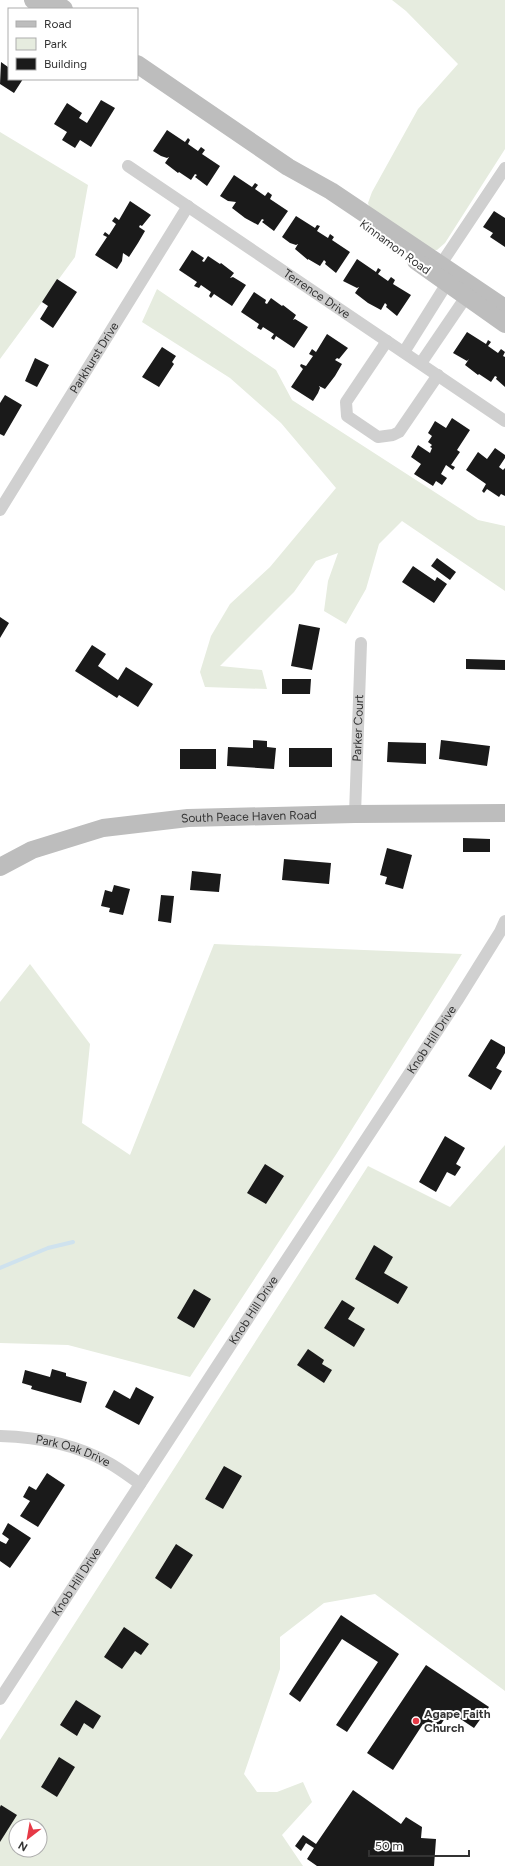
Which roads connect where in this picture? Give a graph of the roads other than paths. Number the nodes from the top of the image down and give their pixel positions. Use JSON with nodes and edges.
{"nodes":[{"id":1,"x":33,"y":0,"type":"edge"},
{"id":2,"x":52,"y":0,"type":"edge"},
{"id":3,"x":45,"y":8,"type":"edge"},
{"id":4,"x":63,"y":8,"type":"edge"},
{"id":5,"x":138,"y":65,"type":"edge"},
{"id":6,"x":128,"y":166,"type":"dead end"},
{"id":7,"x":505,"y":168,"type":"edge"},
{"id":8,"x":188,"y":206,"type":"junction"},
{"id":9,"x":447,"y":274,"type":"junction"},
{"id":10,"x":469,"y":292,"type":"junction"},
{"id":11,"x":505,"y":308,"type":"edge"},
{"id":12,"x":505,"y":324,"type":"edge"},
{"id":13,"x":388,"y":341,"type":"junction"},
{"id":14,"x":404,"y":352,"type":"junction"},
{"id":15,"x":421,"y":363,"type":"junction"},
{"id":16,"x":438,"y":375,"type":"junction"},
{"id":17,"x":505,"y":421,"type":"edge"},
{"id":18,"x":0,"y":510,"type":"edge"},
{"id":19,"x":361,"y":643,"type":"dead end"},
{"id":20,"x":505,"y":813,"type":"edge"},
{"id":21,"x":355,"y":814,"type":"junction"},
{"id":22,"x":0,"y":867,"type":"edge"},
{"id":23,"x":505,"y":921,"type":"edge"},
{"id":24,"x":0,"y":1436,"type":"edge"},
{"id":25,"x":140,"y":1484,"type":"junction"},
{"id":26,"x":0,"y":1699,"type":"edge"}],
"edges":[{"from":1,"to":3,"type":"main road"},
{"from":2,"to":4,"type":"main road"},
{"from":5,"to":9,"type":"main road","name":"Kinnamon Road"},
{"from":6,"to":8,"type":"street","name":"Terrence Drive"},
{"from":7,"to":9,"type":"street"},
{"from":8,"to":13,"type":"street","name":"Terrence Drive"},
{"from":8,"to":18,"type":"street","name":"Parkhurst Drive"},
{"from":9,"to":10,"type":"main road","name":"Kinnamon Road"},
{"from":9,"to":14,"type":"street"},
{"from":10,"to":11,"type":"main road","name":"Kinnamon Road"},
{"from":10,"to":12,"type":"main road","name":"Kinnamon Road"},
{"from":10,"to":15,"type":"street"},
{"from":13,"to":14,"type":"street","name":"Terrence Drive"},
{"from":13,"to":16,"type":"street"},
{"from":14,"to":15,"type":"street","name":"Terrence Drive"},
{"from":15,"to":16,"type":"street","name":"Terrence Drive"},
{"from":16,"to":17,"type":"street","name":"Terrence Drive"},
{"from":19,"to":21,"type":"street","name":"Parker Court"},
{"from":20,"to":21,"type":"main road","name":"South Peace Haven Road"},
{"from":21,"to":22,"type":"main road","name":"South Peace Haven Road"},
{"from":23,"to":25,"type":"street","name":"Knob Hill Drive"},
{"from":24,"to":25,"type":"street","name":"Park Oak Drive"},
{"from":25,"to":26,"type":"street","name":"Knob Hill Drive"}]}
